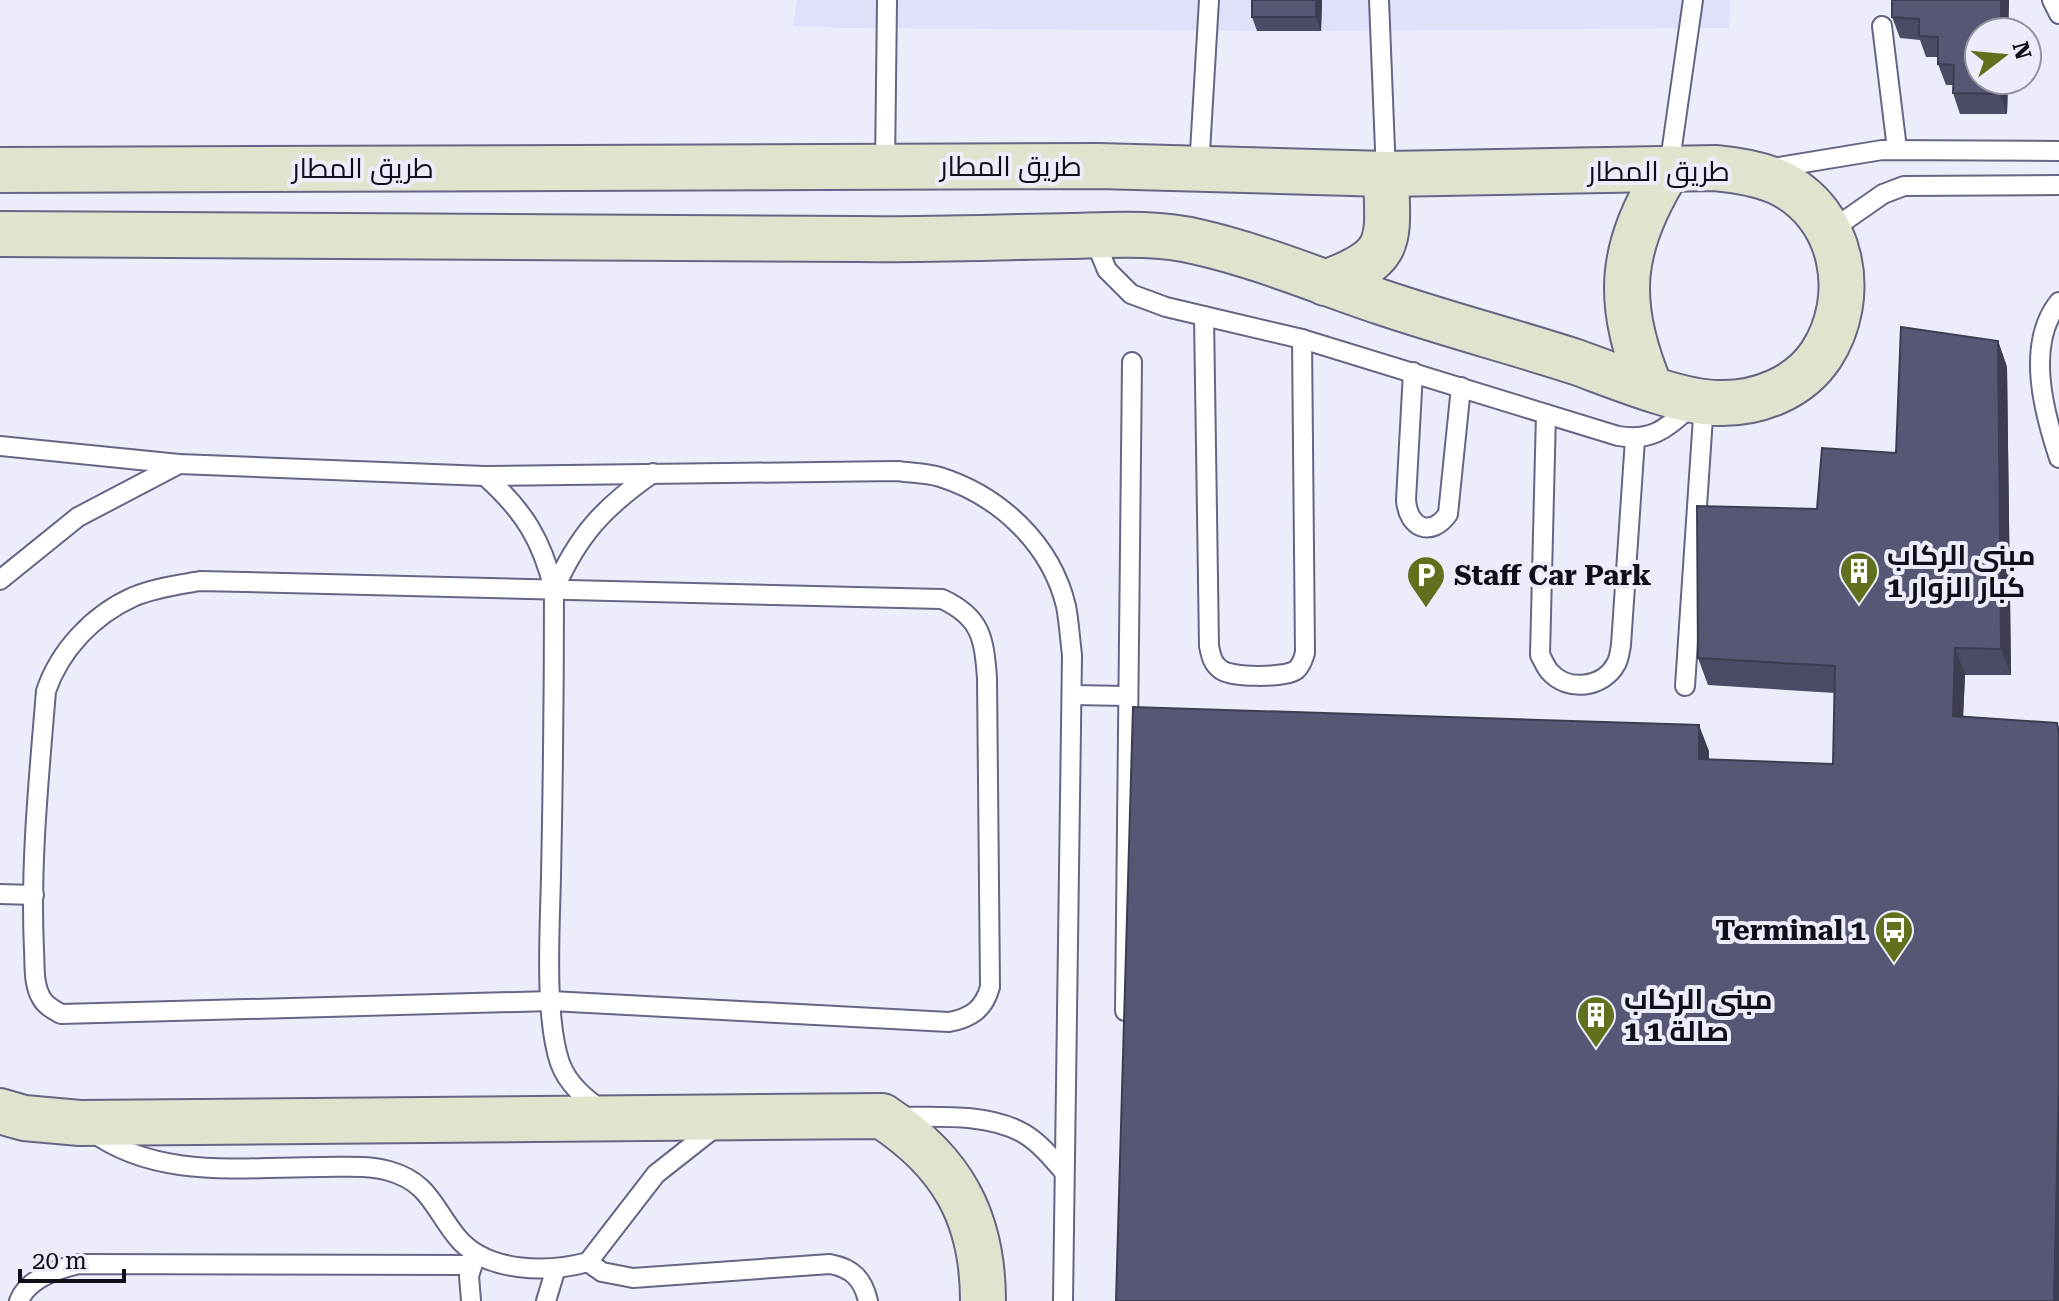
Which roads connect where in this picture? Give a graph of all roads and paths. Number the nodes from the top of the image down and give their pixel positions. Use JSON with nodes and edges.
{"nodes":[{"id":1,"x":887,"y":0,"type":"edge"},
{"id":2,"x":1209,"y":0,"type":"edge"},
{"id":3,"x":1379,"y":0,"type":"edge"},
{"id":4,"x":1693,"y":0,"type":"edge"},
{"id":5,"x":2052,"y":0,"type":"edge"},
{"id":6,"x":2059,"y":14,"type":"edge"},
{"id":7,"x":1882,"y":26,"type":"dead end"},
{"id":8,"x":1897,"y":149,"type":"junction"},
{"id":9,"x":2059,"y":151,"type":"edge"},
{"id":10,"x":885,"y":166,"type":"junction"},
{"id":11,"x":1098,"y":166,"type":"junction"},
{"id":12,"x":1669,"y":168,"type":"junction"},
{"id":13,"x":1199,"y":169,"type":"junction"},
{"id":14,"x":0,"y":170,"type":"edge"},
{"id":15,"x":1749,"y":172,"type":"junction"},
{"id":16,"x":1386,"y":174,"type":"junction"},
{"id":17,"x":2059,"y":185,"type":"edge"},
{"id":18,"x":1830,"y":231,"type":"junction"},
{"id":19,"x":0,"y":234,"type":"edge"},
{"id":20,"x":1093,"y":236,"type":"junction"},
{"id":21,"x":1325,"y":283,"type":"junction"},
{"id":22,"x":2059,"y":302,"type":"edge"},
{"id":23,"x":1204,"y":316,"type":"junction"},
{"id":24,"x":1302,"y":339,"type":"junction"},
{"id":25,"x":1132,"y":362,"type":"dead end"},
{"id":26,"x":1413,"y":372,"type":"junction"},
{"id":27,"x":1461,"y":387,"type":"junction"},
{"id":28,"x":1650,"y":387,"type":"junction"},
{"id":29,"x":1701,"y":401,"type":"junction"},
{"id":30,"x":1546,"y":414,"type":"junction"},
{"id":31,"x":1635,"y":439,"type":"junction"},
{"id":32,"x":0,"y":446,"type":"edge"},
{"id":33,"x":2059,"y":458,"type":"edge"},
{"id":34,"x":179,"y":464,"type":"junction"},
{"id":35,"x":653,"y":473,"type":"junction"},
{"id":36,"x":485,"y":476,"type":"junction"},
{"id":37,"x":0,"y":580,"type":"edge"},
{"id":38,"x":554,"y":590,"type":"junction"},
{"id":39,"x":1685,"y":686,"type":"dead end"},
{"id":40,"x":1072,"y":695,"type":"junction"},
{"id":41,"x":1128,"y":696,"type":"junction"},
{"id":42,"x":0,"y":894,"type":"edge"},
{"id":43,"x":34,"y":895,"type":"junction"},
{"id":44,"x":551,"y":1001,"type":"junction"},
{"id":45,"x":1124,"y":1032,"type":"edge"},
{"id":46,"x":0,"y":1111,"type":"edge"},
{"id":47,"x":882,"y":1116,"type":"junction"},
{"id":48,"x":729,"y":1117,"type":"junction"},
{"id":49,"x":611,"y":1118,"type":"junction"},
{"id":50,"x":80,"y":1123,"type":"junction"},
{"id":51,"x":1064,"y":1172,"type":"junction"},
{"id":52,"x":474,"y":1260,"type":"junction"},
{"id":53,"x":588,"y":1262,"type":"junction"},
{"id":54,"x":556,"y":1268,"type":"junction"},
{"id":55,"x":19,"y":1301,"type":"edge"},
{"id":56,"x":471,"y":1301,"type":"edge"},
{"id":57,"x":546,"y":1301,"type":"edge"},
{"id":58,"x":868,"y":1301,"type":"edge"},
{"id":59,"x":983,"y":1301,"type":"edge"},
{"id":60,"x":1063,"y":1301,"type":"edge"}],
"edges":[{"from":1,"to":10,"type":"lane"},
{"from":2,"to":13,"type":"lane"},
{"from":3,"to":16,"type":"lane"},
{"from":4,"to":12,"type":"lane"},
{"from":5,"to":6,"type":"lane"},
{"from":7,"to":8,"type":"lane"},
{"from":8,"to":9,"type":"lane"},
{"from":8,"to":15,"type":"lane"},
{"from":10,"to":11,"type":"street","name":"طريق المطار"},
{"from":10,"to":14,"type":"street","name":"طريق المطار"},
{"from":11,"to":13,"type":"street","name":"طريق المطار"},
{"from":11,"to":20,"type":"street"},
{"from":12,"to":15,"type":"street","name":"طريق المطار"},
{"from":12,"to":16,"type":"street","name":"طريق المطار"},
{"from":12,"to":28,"type":"street"},
{"from":13,"to":16,"type":"street","name":"طريق المطار"},
{"from":15,"to":18,"type":"street","name":"طريق المطار"},
{"from":16,"to":21,"type":"street"},
{"from":17,"to":18,"type":"lane"},
{"from":18,"to":29,"type":"street","name":"طريق المطار"},
{"from":19,"to":20,"type":"street","name":"طريق المطار"},
{"from":20,"to":21,"type":"street","name":"طريق المطار"},
{"from":20,"to":23,"type":"lane"},
{"from":21,"to":28,"type":"street","name":"طريق المطار"},
{"from":22,"to":33,"type":"lane"},
{"from":23,"to":24,"type":"lane"},
{"from":23,"to":24,"type":"lane"},
{"from":24,"to":26,"type":"lane"},
{"from":25,"to":41,"type":"lane"},
{"from":26,"to":27,"type":"lane"},
{"from":26,"to":27,"type":"lane"},
{"from":27,"to":30,"type":"lane"},
{"from":28,"to":29,"type":"street","name":"طريق المطار"},
{"from":29,"to":31,"type":"lane"},
{"from":29,"to":39,"type":"lane"},
{"from":30,"to":31,"type":"lane"},
{"from":30,"to":31,"type":"lane"},
{"from":32,"to":34,"type":"lane"},
{"from":34,"to":36,"type":"lane"},
{"from":34,"to":37,"type":"lane"},
{"from":35,"to":36,"type":"lane"},
{"from":35,"to":38,"type":"lane"},
{"from":35,"to":40,"type":"lane"},
{"from":36,"to":38,"type":"lane"},
{"from":38,"to":43,"type":"lane"},
{"from":38,"to":44,"type":"lane"},
{"from":38,"to":44,"type":"lane"},
{"from":40,"to":41,"type":"lane"},
{"from":40,"to":51,"type":"lane"},
{"from":41,"to":45,"type":"lane"},
{"from":42,"to":43,"type":"lane"},
{"from":43,"to":44,"type":"lane"},
{"from":44,"to":49,"type":"lane"},
{"from":46,"to":50,"type":"street"},
{"from":47,"to":48,"type":"street"},
{"from":47,"to":51,"type":"lane"},
{"from":47,"to":59,"type":"street"},
{"from":48,"to":49,"type":"street"},
{"from":48,"to":53,"type":"lane"},
{"from":49,"to":50,"type":"street"},
{"from":50,"to":52,"type":"lane"},
{"from":51,"to":60,"type":"lane"},
{"from":52,"to":54,"type":"lane"},
{"from":52,"to":55,"type":"lane"},
{"from":52,"to":56,"type":"lane"},
{"from":53,"to":54,"type":"lane"},
{"from":53,"to":58,"type":"lane"},
{"from":54,"to":57,"type":"lane"}]}
